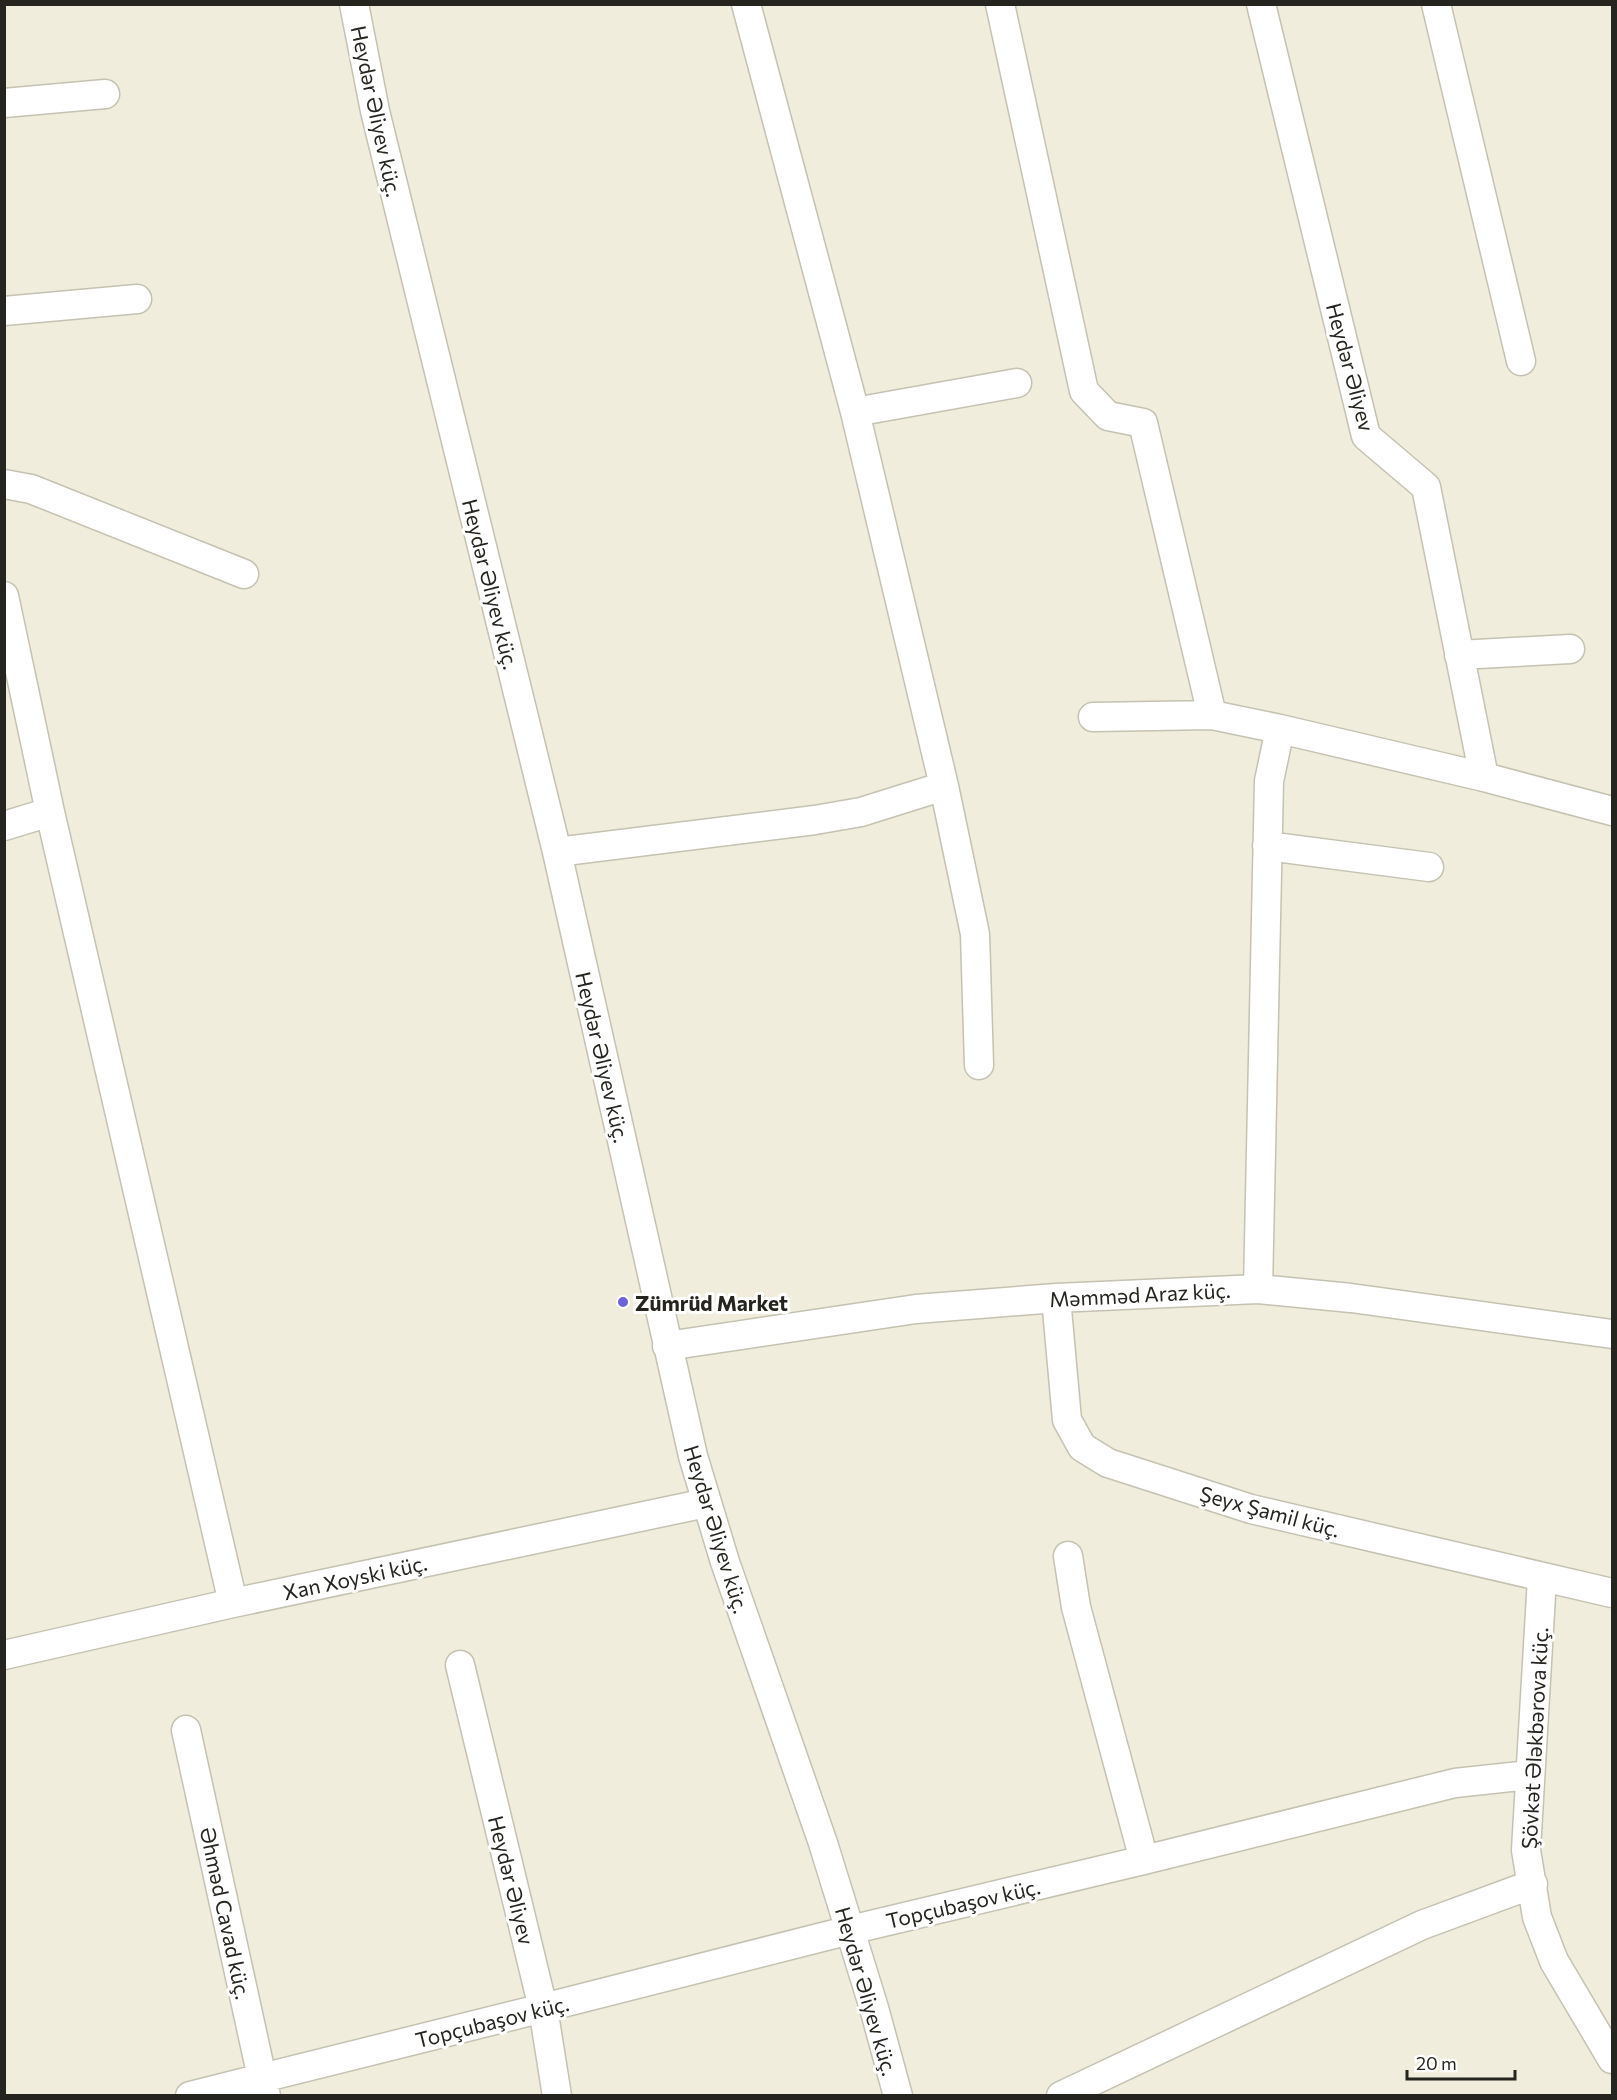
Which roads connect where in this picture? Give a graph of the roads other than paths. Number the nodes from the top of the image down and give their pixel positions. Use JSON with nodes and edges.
{"nodes":[{"id":1,"x":354,"y":4,"type":"edge"},
{"id":2,"x":746,"y":4,"type":"edge"},
{"id":3,"x":1000,"y":4,"type":"edge"},
{"id":4,"x":1261,"y":4,"type":"edge"},
{"id":5,"x":1436,"y":4,"type":"edge"},
{"id":6,"x":105,"y":94,"type":"dead end"},
{"id":7,"x":4,"y":103,"type":"edge"},
{"id":8,"x":137,"y":299,"type":"dead end"},
{"id":9,"x":4,"y":311,"type":"edge"},
{"id":10,"x":1521,"y":361,"type":"dead end"},
{"id":11,"x":1017,"y":383,"type":"dead end"},
{"id":12,"x":855,"y":412,"type":"junction"},
{"id":13,"x":4,"y":484,"type":"edge"},
{"id":14,"x":244,"y":574,"type":"dead end"},
{"id":15,"x":4,"y":596,"type":"edge"},
{"id":16,"x":1570,"y":650,"type":"dead end"},
{"id":17,"x":1459,"y":655,"type":"junction"},
{"id":18,"x":1212,"y":715,"type":"junction"},
{"id":19,"x":1093,"y":717,"type":"dead end"},
{"id":20,"x":1280,"y":729,"type":"junction"},
{"id":21,"x":1484,"y":777,"type":"junction"},
{"id":22,"x":944,"y":786,"type":"junction"},
{"id":23,"x":1612,"y":811,"type":"edge"},
{"id":24,"x":50,"y":812,"type":"junction"},
{"id":25,"x":4,"y":826,"type":"edge"},
{"id":26,"x":1268,"y":846,"type":"junction"},
{"id":27,"x":557,"y":852,"type":"junction"},
{"id":28,"x":1429,"y":867,"type":"dead end"},
{"id":29,"x":979,"y":1065,"type":"dead end"},
{"id":30,"x":1258,"y":1289,"type":"junction"},
{"id":31,"x":1056,"y":1298,"type":"junction"},
{"id":32,"x":1612,"y":1334,"type":"edge"},
{"id":33,"x":667,"y":1346,"type":"junction"},
{"id":34,"x":706,"y":1503,"type":"junction"},
{"id":35,"x":1068,"y":1556,"type":"dead end"},
{"id":36,"x":1542,"y":1578,"type":"junction"},
{"id":37,"x":1612,"y":1593,"type":"edge"},
{"id":38,"x":233,"y":1603,"type":"junction"},
{"id":39,"x":4,"y":1655,"type":"edge"},
{"id":40,"x":460,"y":1665,"type":"dead end"},
{"id":41,"x":186,"y":1730,"type":"dead end"},
{"id":42,"x":1530,"y":1775,"type":"junction"},
{"id":43,"x":1144,"y":1860,"type":"junction"},
{"id":44,"x":1533,"y":1884,"type":"junction"},
{"id":45,"x":850,"y":1930,"type":"junction"},
{"id":46,"x":543,"y":2008,"type":"junction"},
{"id":47,"x":1612,"y":2059,"type":"edge"},
{"id":48,"x":264,"y":2087,"type":"edge"},
{"id":49,"x":190,"y":2096,"type":"edge"},
{"id":50,"x":557,"y":2096,"type":"edge"},
{"id":51,"x":898,"y":2096,"type":"edge"},
{"id":52,"x":1061,"y":2096,"type":"edge"}],
"edges":[{"from":1,"to":27,"type":"street","name":"Heydər Əliyev küç."},
{"from":2,"to":12,"type":"street"},
{"from":3,"to":18,"type":"street"},
{"from":4,"to":17,"type":"street","name":"Heydər Əliyev"},
{"from":5,"to":10,"type":"street"},
{"from":6,"to":7,"type":"street"},
{"from":8,"to":9,"type":"street"},
{"from":11,"to":12,"type":"street"},
{"from":12,"to":22,"type":"street"},
{"from":13,"to":14,"type":"street"},
{"from":15,"to":24,"type":"street"},
{"from":16,"to":17,"type":"street"},
{"from":17,"to":21,"type":"street","name":"Heydər Əliyev"},
{"from":18,"to":19,"type":"street"},
{"from":18,"to":20,"type":"street"},
{"from":20,"to":21,"type":"street"},
{"from":20,"to":26,"type":"street"},
{"from":21,"to":23,"type":"street"},
{"from":22,"to":27,"type":"street"},
{"from":22,"to":29,"type":"street"},
{"from":24,"to":25,"type":"street"},
{"from":24,"to":38,"type":"street"},
{"from":26,"to":28,"type":"street"},
{"from":26,"to":30,"type":"street"},
{"from":27,"to":33,"type":"street","name":"Heydər Əliyev küç."},
{"from":30,"to":31,"type":"street","name":"Məmməd Araz küç."},
{"from":30,"to":32,"type":"street","name":"Məmməd Araz küç."},
{"from":31,"to":33,"type":"street","name":"Məmməd Araz küç."},
{"from":31,"to":36,"type":"street","name":"Şeyx Şamil küç."},
{"from":33,"to":34,"type":"street","name":"Heydər Əliyev küç."},
{"from":34,"to":38,"type":"street","name":"Xan Xoyski küç."},
{"from":34,"to":45,"type":"street","name":"Heydər Əliyev küç."},
{"from":35,"to":43,"type":"street"},
{"from":36,"to":37,"type":"street","name":"Şeyx Şamil küç."},
{"from":36,"to":42,"type":"street","name":"Şövkət Ələkbərova küç."},
{"from":38,"to":39,"type":"street","name":"Xan Xoyski küç."},
{"from":40,"to":46,"type":"street","name":"Heydər Əliyev"},
{"from":41,"to":48,"type":"street","name":"Əhməd Cavad küç."},
{"from":42,"to":43,"type":"street","name":"Topçubaşov küç."},
{"from":42,"to":44,"type":"street","name":"Şövkət Ələkbərova küç."},
{"from":43,"to":45,"type":"street","name":"Topçubaşov küç."},
{"from":44,"to":47,"type":"street","name":"Şövkət Ələkbərova küç."},
{"from":44,"to":52,"type":"street"},
{"from":45,"to":46,"type":"street","name":"Topçubaşov küç."},
{"from":45,"to":51,"type":"street","name":"Heydər Əliyev küç."},
{"from":46,"to":48,"type":"street","name":"Topçubaşov küç."},
{"from":46,"to":50,"type":"street","name":"Heydər Əliyev"},
{"from":48,"to":49,"type":"street","name":"Topçubaşov küç."}]}
